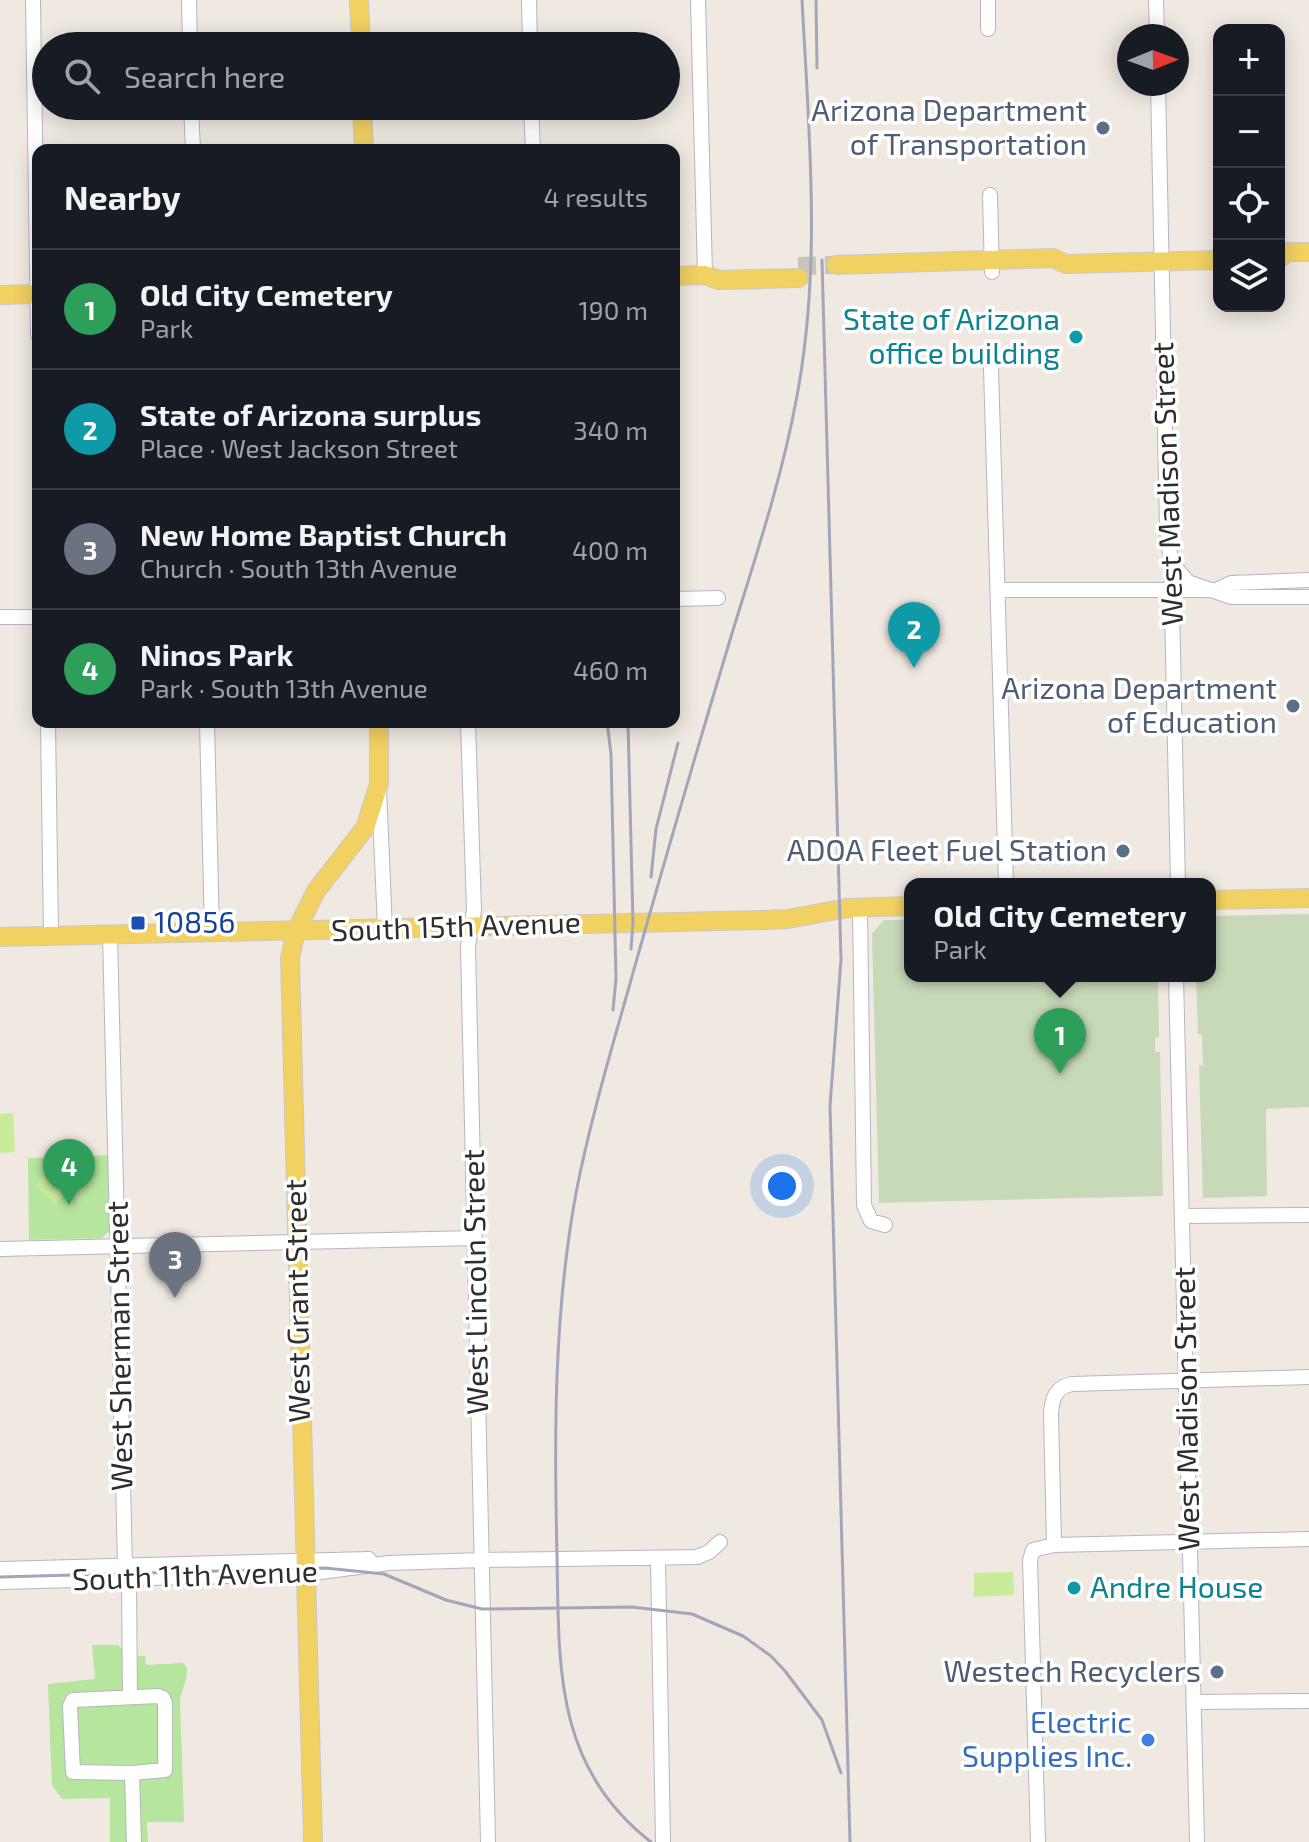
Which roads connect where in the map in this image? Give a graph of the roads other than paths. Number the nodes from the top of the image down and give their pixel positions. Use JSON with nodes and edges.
{"nodes":[{"id":1,"x":33,"y":0,"type":"edge"},
{"id":2,"x":189,"y":0,"type":"edge"},
{"id":3,"x":359,"y":0,"type":"edge"},
{"id":4,"x":529,"y":0,"type":"edge"},
{"id":5,"x":698,"y":0,"type":"edge"},
{"id":6,"x":988,"y":0,"type":"edge"},
{"id":7,"x":1156,"y":0,"type":"edge"},
{"id":8,"x":1157,"y":24,"type":"edge"},
{"id":9,"x":988,"y":29,"type":"dead end"},
{"id":10,"x":34,"y":32,"type":"edge"},
{"id":11,"x":190,"y":32,"type":"edge"},
{"id":12,"x":360,"y":32,"type":"edge"},
{"id":13,"x":530,"y":32,"type":"edge"},
{"id":14,"x":1158,"y":96,"type":"edge"},
{"id":15,"x":35,"y":120,"type":"edge"},
{"id":16,"x":192,"y":120,"type":"edge"},
{"id":17,"x":363,"y":120,"type":"edge"},
{"id":18,"x":532,"y":120,"type":"edge"},
{"id":19,"x":35,"y":144,"type":"edge"},
{"id":20,"x":193,"y":144,"type":"edge"},
{"id":21,"x":364,"y":144,"type":"edge"},
{"id":22,"x":533,"y":144,"type":"edge"},
{"id":23,"x":990,"y":195,"type":"dead end"},
{"id":24,"x":1309,"y":252,"type":"edge"},
{"id":25,"x":1213,"y":260,"type":"edge"},
{"id":26,"x":1162,"y":261,"type":"junction"},
{"id":27,"x":1309,"y":263,"type":"edge"},
{"id":28,"x":992,"y":266,"type":"junction"},
{"id":29,"x":837,"y":271,"type":"tunnel mouth"},
{"id":30,"x":798,"y":272,"type":"tunnel mouth"},
{"id":31,"x":705,"y":275,"type":"junction"},
{"id":32,"x":680,"y":276,"type":"edge"},
{"id":33,"x":32,"y":294,"type":"edge"},
{"id":34,"x":0,"y":295,"type":"edge"},
{"id":35,"x":991,"y":368,"type":"dead end"},
{"id":36,"x":1171,"y":562,"type":"junction"},
{"id":37,"x":1309,"y":580,"type":"edge"},
{"id":38,"x":1171,"y":589,"type":"junction"},
{"id":39,"x":999,"y":590,"type":"junction"},
{"id":40,"x":1216,"y":590,"type":"junction"},
{"id":41,"x":1309,"y":597,"type":"edge"},
{"id":42,"x":718,"y":598,"type":"dead end"},
{"id":43,"x":680,"y":599,"type":"edge"},
{"id":44,"x":0,"y":617,"type":"edge"},
{"id":45,"x":32,"y":617,"type":"edge"},
{"id":46,"x":48,"y":728,"type":"edge"},
{"id":47,"x":207,"y":728,"type":"edge"},
{"id":48,"x":379,"y":728,"type":"edge"},
{"id":49,"x":468,"y":728,"type":"edge"},
{"id":50,"x":379,"y":784,"type":"junction"},
{"id":51,"x":1006,"y":878,"type":"edge"},
{"id":52,"x":1178,"y":878,"type":"edge"},
{"id":53,"x":1309,"y":898,"type":"edge"},
{"id":54,"x":1216,"y":900,"type":"edge"},
{"id":55,"x":904,"y":906,"type":"edge"},
{"id":56,"x":860,"y":907,"type":"junction"},
{"id":57,"x":471,"y":925,"type":"junction"},
{"id":58,"x":385,"y":929,"type":"junction"},
{"id":59,"x":296,"y":931,"type":"junction"},
{"id":60,"x":212,"y":932,"type":"junction"},
{"id":61,"x":110,"y":934,"type":"junction"},
{"id":62,"x":51,"y":936,"type":"junction"},
{"id":63,"x":0,"y":937,"type":"edge"},
{"id":64,"x":1176,"y":982,"type":"edge"},
{"id":65,"x":1309,"y":1215,"type":"edge"},
{"id":66,"x":1183,"y":1216,"type":"junction"},
{"id":67,"x":885,"y":1225,"type":"dead end"},
{"id":68,"x":475,"y":1238,"type":"junction"},
{"id":69,"x":297,"y":1240,"type":"junction"},
{"id":70,"x":117,"y":1246,"type":"junction"},
{"id":71,"x":0,"y":1249,"type":"edge"},
{"id":72,"x":1309,"y":1377,"type":"edge"},
{"id":73,"x":1186,"y":1381,"type":"junction"},
{"id":74,"x":1309,"y":1539,"type":"edge"},
{"id":75,"x":720,"y":1542,"type":"dead end"},
{"id":76,"x":1189,"y":1543,"type":"junction"},
{"id":77,"x":1054,"y":1545,"type":"junction"},
{"id":78,"x":658,"y":1559,"type":"junction"},
{"id":79,"x":482,"y":1560,"type":"junction"},
{"id":80,"x":305,"y":1567,"type":"junction"},
{"id":81,"x":0,"y":1569,"type":"edge"},
{"id":82,"x":127,"y":1573,"type":"junction"},
{"id":83,"x":0,"y":1582,"type":"edge"},
{"id":84,"x":130,"y":1697,"type":"junction"},
{"id":85,"x":1309,"y":1701,"type":"edge"},
{"id":86,"x":1194,"y":1702,"type":"junction"},
{"id":87,"x":132,"y":1773,"type":"junction"},
{"id":88,"x":134,"y":1842,"type":"edge"},
{"id":89,"x":313,"y":1842,"type":"edge"},
{"id":90,"x":488,"y":1842,"type":"edge"},
{"id":91,"x":663,"y":1842,"type":"edge"},
{"id":92,"x":1038,"y":1842,"type":"edge"},
{"id":93,"x":1197,"y":1842,"type":"edge"}],
"edges":[{"from":1,"to":10,"type":"street"},
{"from":2,"to":11,"type":"street"},
{"from":3,"to":12,"type":"main road"},
{"from":4,"to":13,"type":"street"},
{"from":5,"to":31,"type":"street"},
{"from":6,"to":9,"type":"street"},
{"from":7,"to":8,"type":"street"},
{"from":14,"to":26,"type":"street","name":"West Madison Street"},
{"from":15,"to":19,"type":"street"},
{"from":16,"to":20,"type":"street"},
{"from":17,"to":21,"type":"main road"},
{"from":18,"to":22,"type":"street"},
{"from":23,"to":28,"type":"street"},
{"from":24,"to":27,"type":"main road"},
{"from":25,"to":26,"type":"main road"},
{"from":26,"to":28,"type":"main road"},
{"from":26,"to":36,"type":"street","name":"West Madison Street"},
{"from":28,"to":29,"type":"main road"},
{"from":30,"to":31,"type":"main road"},
{"from":31,"to":32,"type":"main road"},
{"from":33,"to":34,"type":"main road"},
{"from":35,"to":39,"type":"street"},
{"from":36,"to":38,"type":"street","name":"West Madison Street"},
{"from":36,"to":40,"type":"street"},
{"from":37,"to":40,"type":"street"},
{"from":38,"to":39,"type":"street"},
{"from":38,"to":40,"type":"street"},
{"from":38,"to":52,"type":"street","name":"West Madison Street"},
{"from":39,"to":51,"type":"street"},
{"from":40,"to":41,"type":"street"},
{"from":42,"to":43,"type":"street"},
{"from":44,"to":45,"type":"street"},
{"from":46,"to":62,"type":"street"},
{"from":47,"to":60,"type":"street"},
{"from":48,"to":50,"type":"main road","name":"West Grant Street"},
{"from":49,"to":57,"type":"street","name":"West Lincoln Street"},
{"from":50,"to":58,"type":"street","name":"West Grant Street"},
{"from":50,"to":59,"type":"main road","name":"West Grant Street"},
{"from":53,"to":54,"type":"main road"},
{"from":55,"to":56,"type":"main road","name":"South 15th Avenue"},
{"from":56,"to":57,"type":"main road","name":"South 15th Avenue"},
{"from":56,"to":67,"type":"street"},
{"from":57,"to":58,"type":"main road","name":"South 15th Avenue"},
{"from":57,"to":68,"type":"street","name":"West Lincoln Street"},
{"from":58,"to":59,"type":"main road","name":"South 15th Avenue"},
{"from":59,"to":60,"type":"main road","name":"South 15th Avenue"},
{"from":59,"to":69,"type":"main road","name":"West Grant Street"},
{"from":60,"to":61,"type":"main road","name":"South 15th Avenue"},
{"from":61,"to":62,"type":"main road","name":"South 15th Avenue"},
{"from":61,"to":70,"type":"street","name":"West Sherman Street"},
{"from":62,"to":63,"type":"main road","name":"South 15th Avenue"},
{"from":64,"to":66,"type":"street","name":"West Madison Street"},
{"from":65,"to":66,"type":"street"},
{"from":66,"to":73,"type":"street","name":"West Madison Street"},
{"from":68,"to":69,"type":"street"},
{"from":68,"to":79,"type":"street","name":"West Lincoln Street"},
{"from":69,"to":70,"type":"street"},
{"from":69,"to":80,"type":"main road","name":"West Grant Street"},
{"from":70,"to":71,"type":"street"},
{"from":70,"to":82,"type":"street","name":"West Sherman Street"},
{"from":72,"to":73,"type":"street"},
{"from":73,"to":76,"type":"street","name":"West Madison Street"},
{"from":73,"to":77,"type":"street"},
{"from":74,"to":76,"type":"street"},
{"from":75,"to":78,"type":"street","name":"South 11th Avenue"},
{"from":76,"to":77,"type":"street"},
{"from":76,"to":86,"type":"street","name":"West Madison Street"},
{"from":77,"to":92,"type":"street"},
{"from":78,"to":79,"type":"street","name":"South 11th Avenue"},
{"from":78,"to":91,"type":"street"},
{"from":79,"to":80,"type":"street","name":"South 11th Avenue"},
{"from":79,"to":90,"type":"street","name":"West Lincoln Street"},
{"from":80,"to":82,"type":"street","name":"South 11th Avenue"},
{"from":80,"to":89,"type":"main road","name":"West Grant Street"},
{"from":81,"to":82,"type":"street","name":"South 11th Avenue"},
{"from":82,"to":83,"type":"street","name":"South 11th Avenue"},
{"from":82,"to":84,"type":"street","name":"West Sherman Street"},
{"from":84,"to":87,"type":"street"},
{"from":84,"to":87,"type":"street"},
{"from":85,"to":86,"type":"street"},
{"from":86,"to":93,"type":"street","name":"West Madison Street"},
{"from":87,"to":88,"type":"street"}]}
